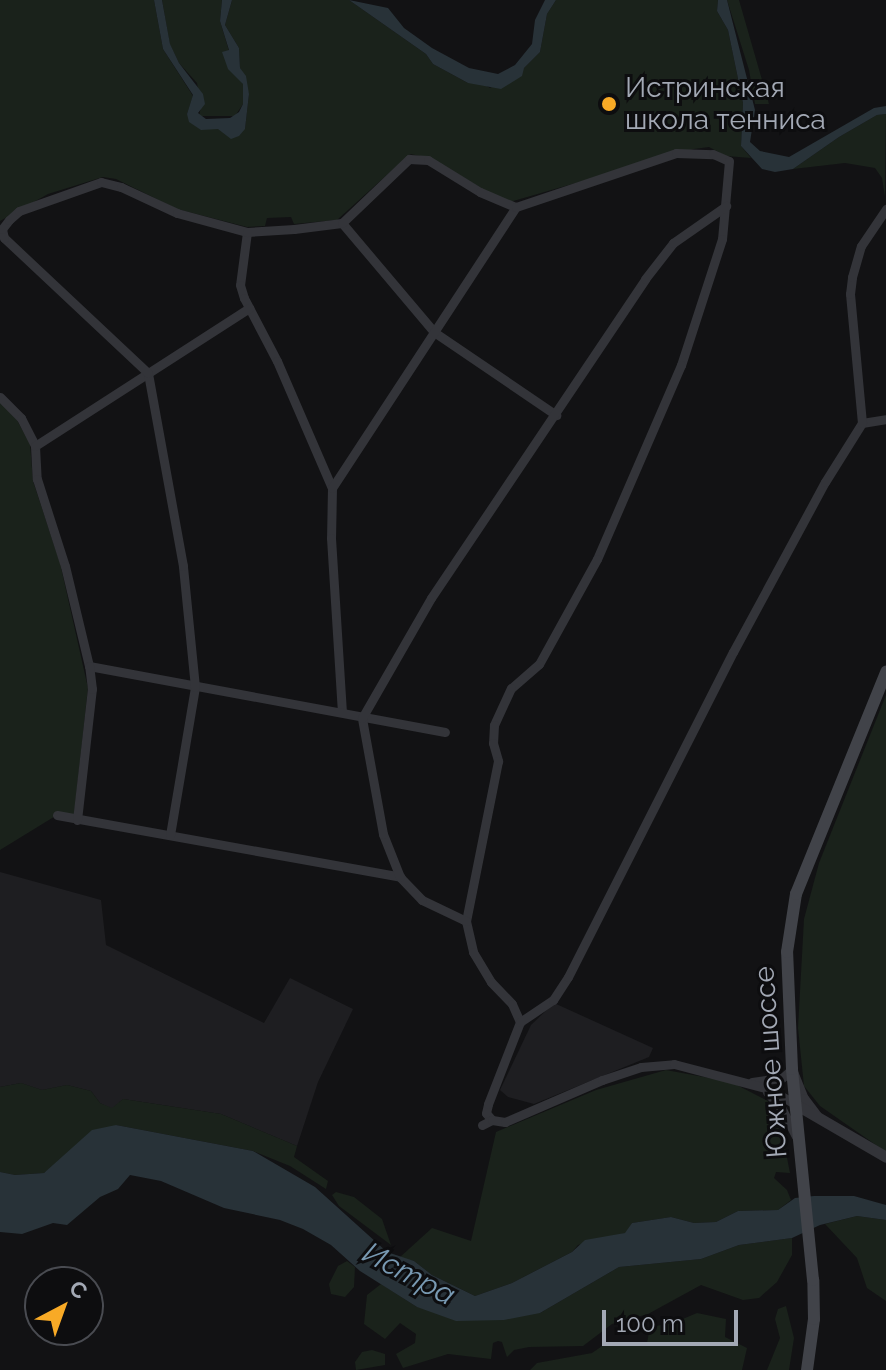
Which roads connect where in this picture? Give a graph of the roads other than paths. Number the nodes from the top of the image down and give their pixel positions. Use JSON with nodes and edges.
{"nodes":[{"id":1,"x":726,"y":206,"type":"junction"},
{"id":2,"x":516,"y":207,"type":"junction"},
{"id":3,"x":886,"y":209,"type":"edge"},
{"id":4,"x":342,"y":223,"type":"junction"},
{"id":5,"x":247,"y":232,"type":"junction"},
{"id":6,"x":249,"y":308,"type":"junction"},
{"id":7,"x":434,"y":332,"type":"junction"},
{"id":8,"x":148,"y":373,"type":"junction"},
{"id":9,"x":0,"y":397,"type":"edge"},
{"id":10,"x":556,"y":415,"type":"junction"},
{"id":11,"x":886,"y":419,"type":"edge"},
{"id":12,"x":862,"y":423,"type":"junction"},
{"id":13,"x":35,"y":446,"type":"junction"},
{"id":14,"x":332,"y":488,"type":"junction"},
{"id":15,"x":89,"y":666,"type":"junction"},
{"id":16,"x":886,"y":672,"type":"edge"},
{"id":17,"x":195,"y":687,"type":"junction"},
{"id":18,"x":342,"y":712,"type":"junction"},
{"id":19,"x":362,"y":718,"type":"junction"},
{"id":20,"x":445,"y":732,"type":"dead end"},
{"id":21,"x":57,"y":815,"type":"dead end"},
{"id":22,"x":77,"y":820,"type":"junction"},
{"id":23,"x":170,"y":835,"type":"junction"},
{"id":24,"x":400,"y":877,"type":"junction"},
{"id":25,"x":466,"y":921,"type":"junction"},
{"id":26,"x":520,"y":1022,"type":"junction"},
{"id":27,"x":792,"y":1069,"type":"junction"},
{"id":28,"x":746,"y":1082,"type":"junction"},
{"id":29,"x":795,"y":1104,"type":"junction"},
{"id":30,"x":822,"y":1120,"type":"junction"},
{"id":31,"x":799,"y":1147,"type":"junction"},
{"id":32,"x":886,"y":1157,"type":"edge"},
{"id":33,"x":807,"y":1370,"type":"edge"}],
"edges":[{"from":1,"to":2,"type":"street"},
{"from":1,"to":10,"type":"street"},
{"from":1,"to":25,"type":"street"},
{"from":2,"to":4,"type":"street"},
{"from":2,"to":7,"type":"street"},
{"from":3,"to":12,"type":"street"},
{"from":4,"to":5,"type":"street"},
{"from":4,"to":7,"type":"street"},
{"from":5,"to":6,"type":"street"},
{"from":5,"to":8,"type":"street"},
{"from":6,"to":8,"type":"street"},
{"from":6,"to":14,"type":"street"},
{"from":7,"to":10,"type":"street"},
{"from":7,"to":14,"type":"street"},
{"from":8,"to":13,"type":"street"},
{"from":8,"to":17,"type":"street"},
{"from":9,"to":13,"type":"street"},
{"from":10,"to":19,"type":"street"},
{"from":11,"to":12,"type":"street"},
{"from":12,"to":26,"type":"street"},
{"from":13,"to":15,"type":"street"},
{"from":14,"to":18,"type":"street"},
{"from":15,"to":17,"type":"street"},
{"from":15,"to":22,"type":"street"},
{"from":16,"to":27,"type":"main road","name":"Южное шоссе"},
{"from":17,"to":18,"type":"street"},
{"from":17,"to":23,"type":"street"},
{"from":18,"to":19,"type":"street"},
{"from":19,"to":20,"type":"street"},
{"from":19,"to":24,"type":"street"},
{"from":21,"to":22,"type":"street"},
{"from":22,"to":23,"type":"street"},
{"from":23,"to":24,"type":"street"},
{"from":24,"to":25,"type":"street"},
{"from":25,"to":26,"type":"street"},
{"from":26,"to":28,"type":"street"},
{"from":27,"to":28,"type":"street"},
{"from":27,"to":29,"type":"main road","name":"Южное шоссе"},
{"from":27,"to":30,"type":"street"},
{"from":28,"to":29,"type":"street"},
{"from":28,"to":31,"type":"street"},
{"from":29,"to":30,"type":"street"},
{"from":29,"to":31,"type":"main road","name":"Южное шоссе"},
{"from":30,"to":31,"type":"street"},
{"from":30,"to":32,"type":"street"},
{"from":31,"to":33,"type":"main road","name":"Южное шоссе"}]}
